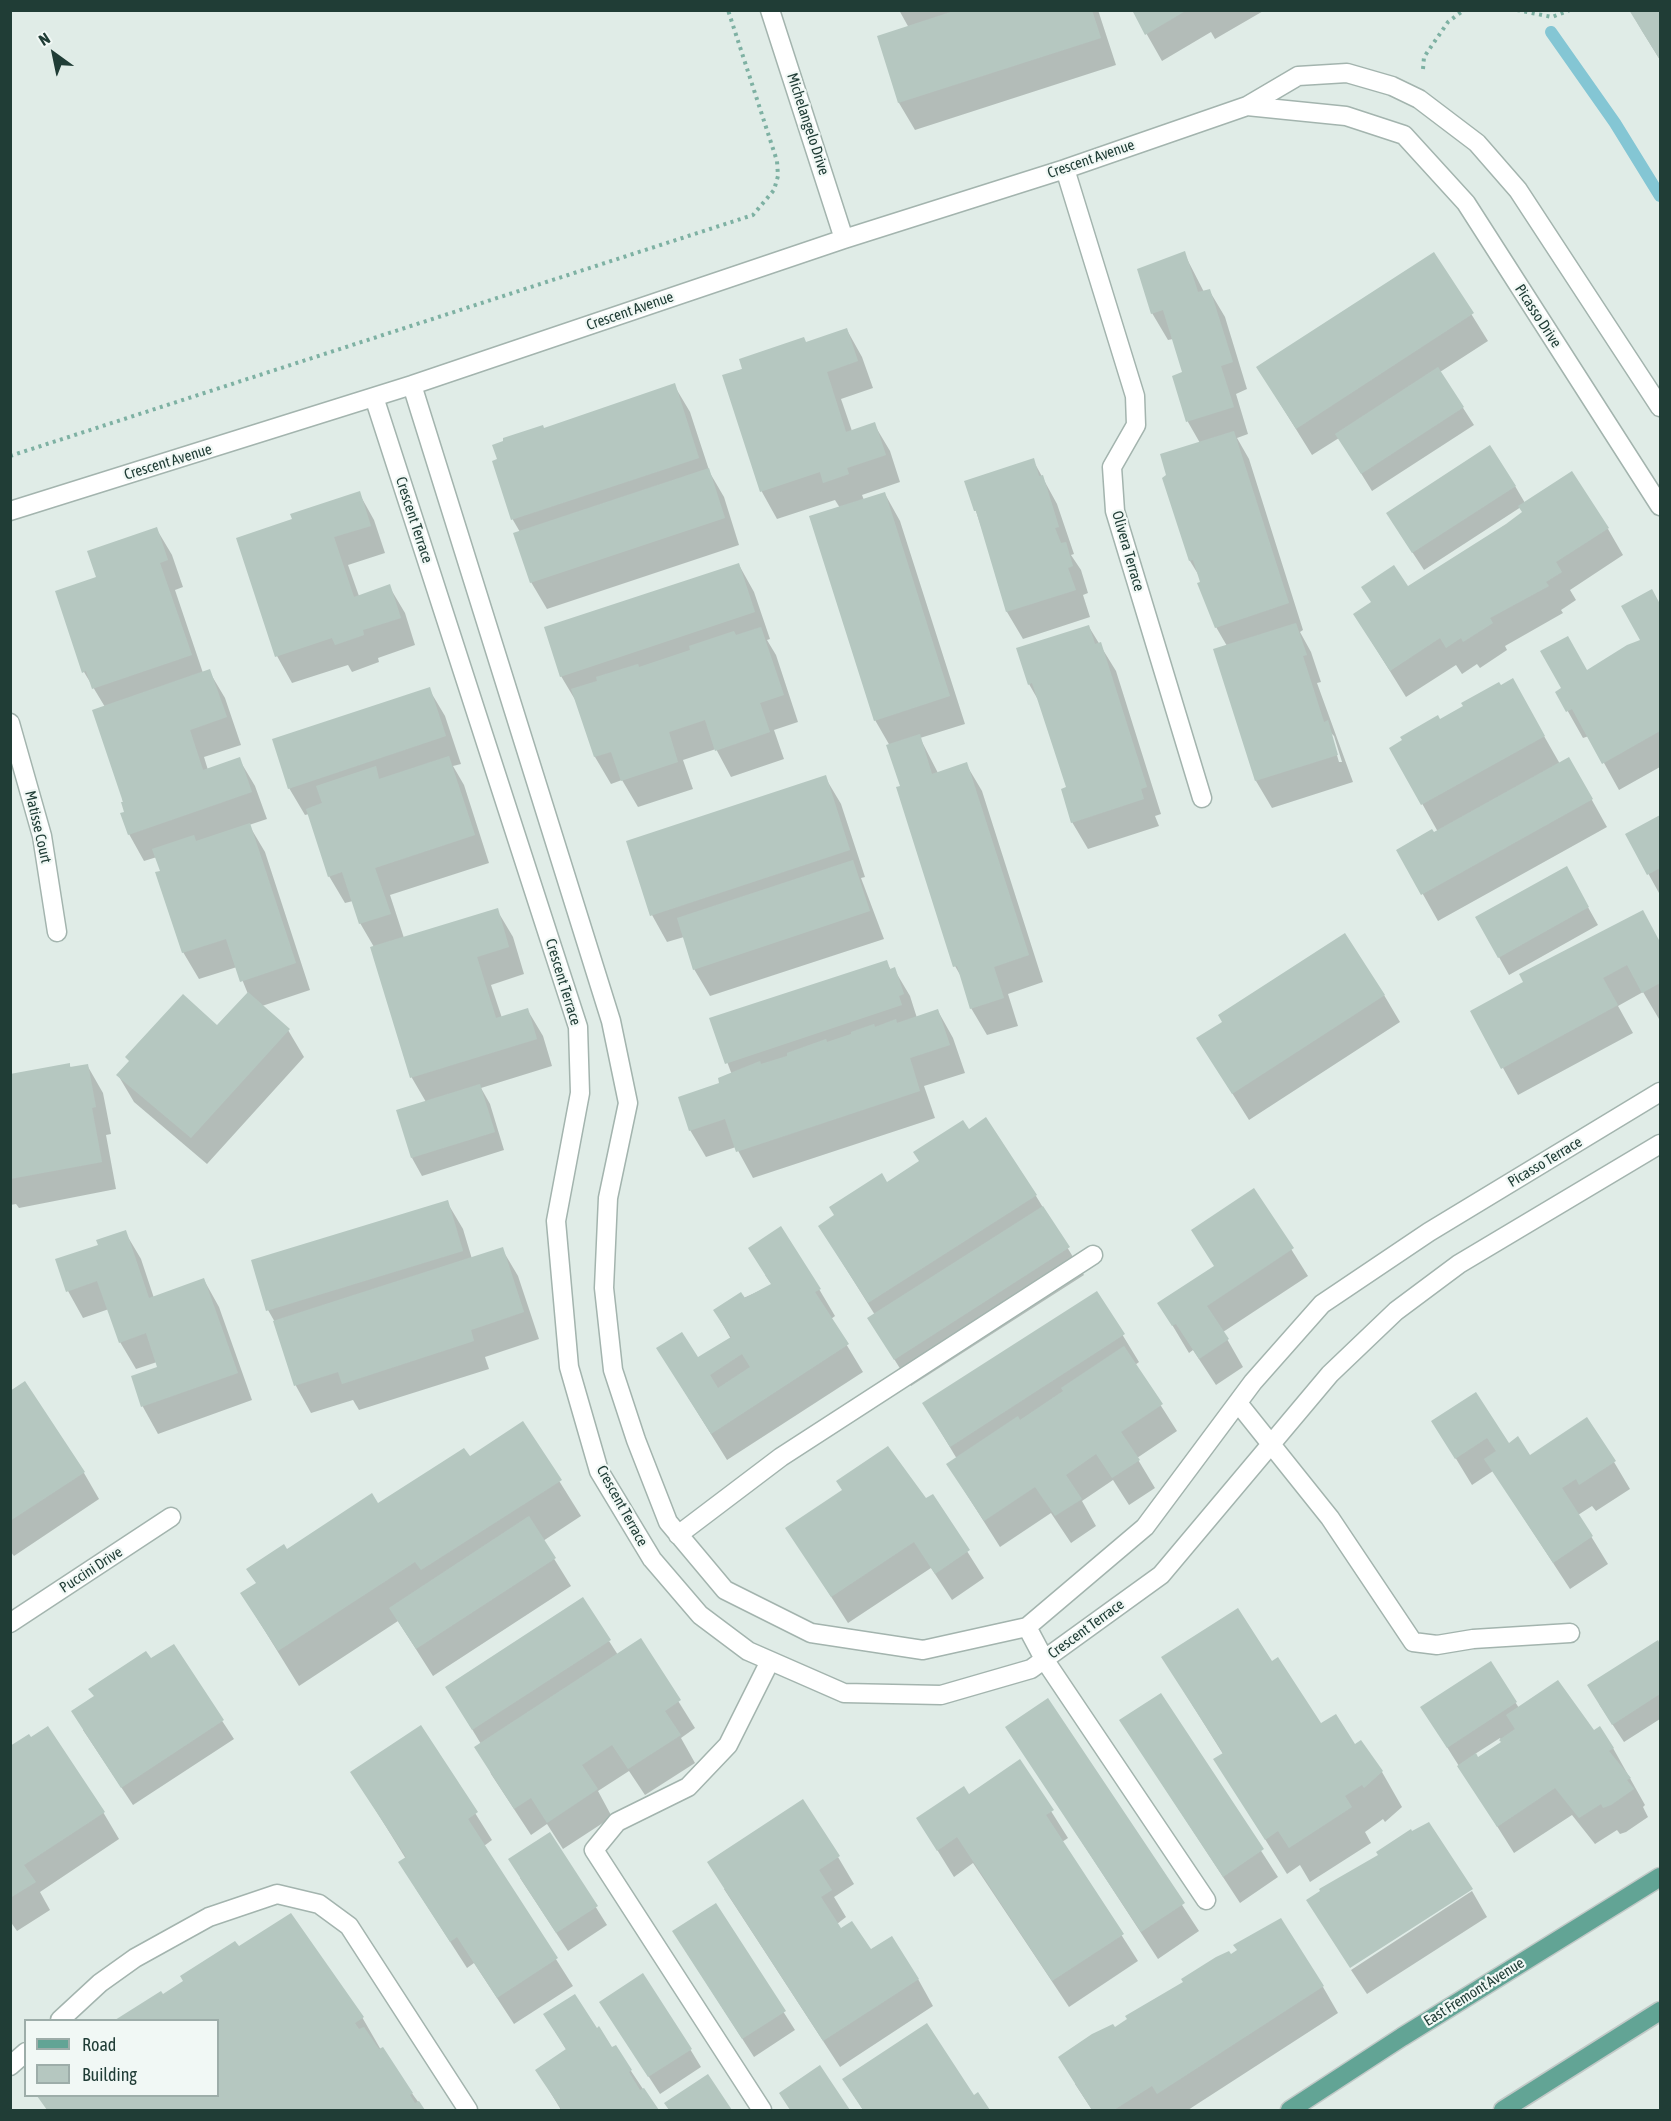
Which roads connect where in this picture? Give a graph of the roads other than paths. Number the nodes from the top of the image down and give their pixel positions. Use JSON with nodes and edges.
{"nodes":[{"id":1,"x":770,"y":10,"type":"edge"},
{"id":2,"x":1247,"y":106,"type":"junction"},
{"id":3,"x":1404,"y":135,"type":"joint"},
{"id":4,"x":1065,"y":169,"type":"junction"},
{"id":5,"x":844,"y":239,"type":"junction"},
{"id":6,"x":412,"y":385,"type":"junction"},
{"id":7,"x":374,"y":397,"type":"junction"},
{"id":8,"x":1660,"y":407,"type":"edge"},
{"id":9,"x":1660,"y":506,"type":"edge"},
{"id":10,"x":10,"y":511,"type":"edge"},
{"id":11,"x":10,"y":723,"type":"edge"},
{"id":12,"x":1202,"y":798,"type":"dead end"},
{"id":13,"x":57,"y":932,"type":"dead end"},
{"id":14,"x":1660,"y":1092,"type":"edge"},
{"id":15,"x":1660,"y":1144,"type":"edge"},
{"id":16,"x":1093,"y":1255,"type":"dead end"},
{"id":17,"x":1238,"y":1403,"type":"junction"},
{"id":18,"x":1270,"y":1444,"type":"junction"},
{"id":19,"x":171,"y":1517,"type":"dead end"},
{"id":20,"x":678,"y":1534,"type":"junction"},
{"id":21,"x":10,"y":1623,"type":"edge"},
{"id":22,"x":1027,"y":1627,"type":"junction"},
{"id":23,"x":1570,"y":1634,"type":"dead end"},
{"id":24,"x":1044,"y":1659,"type":"junction"},
{"id":25,"x":770,"y":1661,"type":"junction"},
{"id":26,"x":1660,"y":1877,"type":"edge"},
{"id":27,"x":1206,"y":1900,"type":"dead end"},
{"id":28,"x":1660,"y":2011,"type":"edge"},
{"id":29,"x":61,"y":2019,"type":"edge"},
{"id":30,"x":24,"y":2054,"type":"edge"},
{"id":31,"x":10,"y":2066,"type":"edge"},
{"id":32,"x":468,"y":2110,"type":"edge"},
{"id":33,"x":762,"y":2110,"type":"edge"},
{"id":34,"x":1290,"y":2110,"type":"edge"},
{"id":35,"x":1503,"y":2110,"type":"edge"}],
"edges":[{"from":1,"to":5,"type":"street","name":"Michelangelo Drive"},
{"from":2,"to":3,"type":"street","name":"Crescent Avenue"},
{"from":2,"to":4,"type":"street","name":"Crescent Avenue"},
{"from":2,"to":8,"type":"street","name":"Crescent Avenue"},
{"from":3,"to":9,"type":"street","name":"Picasso Drive"},
{"from":4,"to":5,"type":"street","name":"Crescent Avenue"},
{"from":4,"to":12,"type":"street","name":"Olivera Terrace"},
{"from":5,"to":6,"type":"street","name":"Crescent Avenue"},
{"from":6,"to":7,"type":"street","name":"Crescent Avenue"},
{"from":6,"to":20,"type":"street"},
{"from":7,"to":10,"type":"street","name":"Crescent Avenue"},
{"from":7,"to":25,"type":"street","name":"Crescent Terrace"},
{"from":11,"to":13,"type":"street","name":"Matisse Court"},
{"from":14,"to":17,"type":"street","name":"Picasso Terrace"},
{"from":15,"to":18,"type":"street","name":"Crescent Terrace"},
{"from":16,"to":20,"type":"street"},
{"from":17,"to":18,"type":"street"},
{"from":17,"to":22,"type":"street"},
{"from":18,"to":23,"type":"street"},
{"from":18,"to":24,"type":"street","name":"Crescent Terrace"},
{"from":19,"to":21,"type":"street","name":"Puccini Drive"},
{"from":20,"to":22,"type":"street"},
{"from":22,"to":24,"type":"street"},
{"from":24,"to":25,"type":"street","name":"Crescent Terrace"},
{"from":24,"to":27,"type":"street"},
{"from":25,"to":33,"type":"street"},
{"from":26,"to":34,"type":"main road","name":"East Fremont Avenue"},
{"from":28,"to":35,"type":"main road"},
{"from":29,"to":32,"type":"street"},
{"from":30,"to":31,"type":"street"}]}
